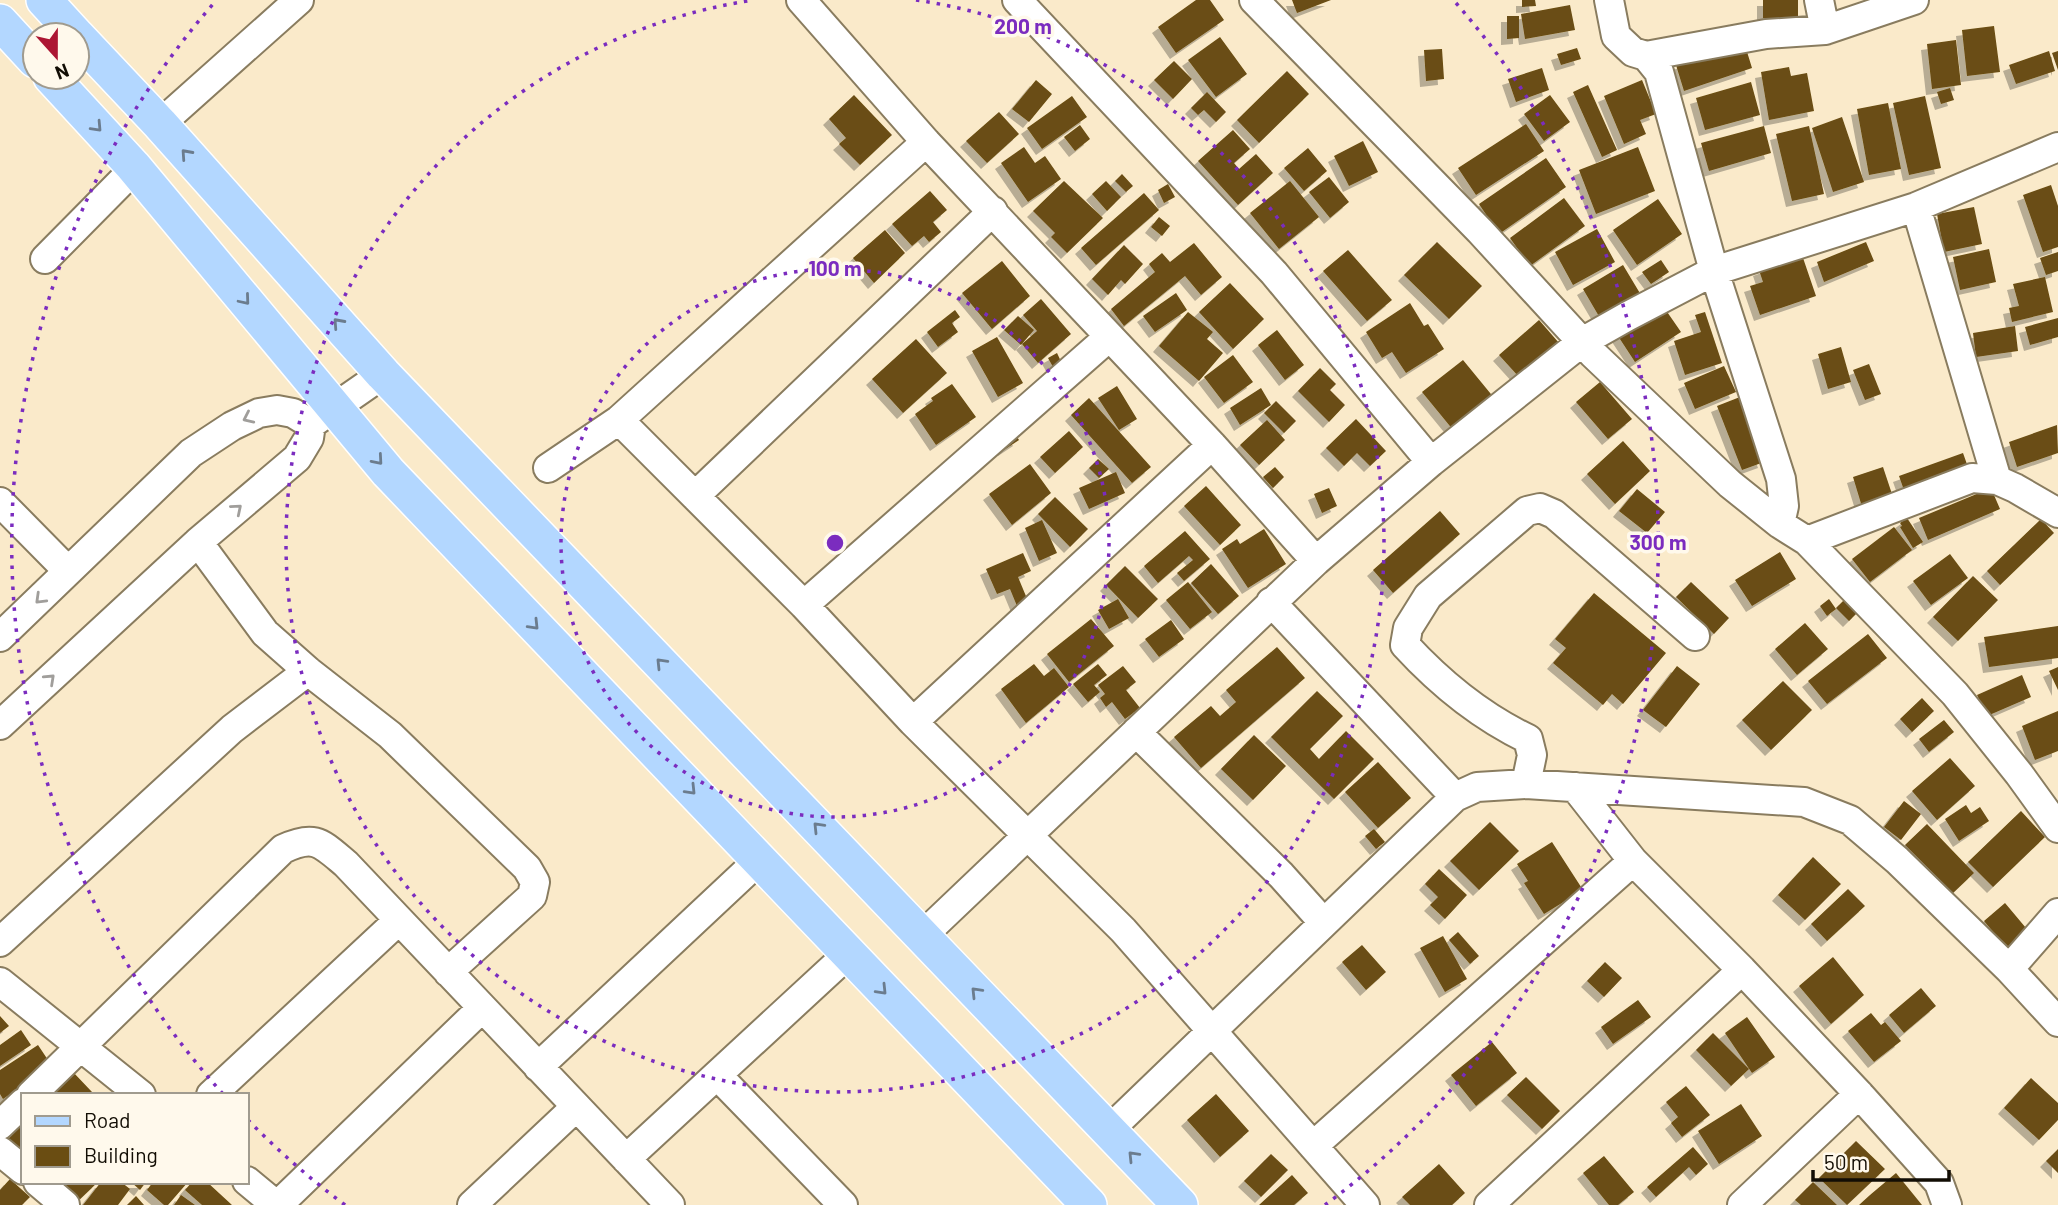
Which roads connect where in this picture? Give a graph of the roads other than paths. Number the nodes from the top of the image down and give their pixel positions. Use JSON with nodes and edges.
{"nodes":[{"id":1,"x":44,"y":0,"type":"edge"},
{"id":2,"x":299,"y":0,"type":"edge"},
{"id":3,"x":801,"y":0,"type":"edge"},
{"id":4,"x":1017,"y":0,"type":"edge"},
{"id":5,"x":1254,"y":0,"type":"edge"},
{"id":6,"x":1609,"y":0,"type":"edge"},
{"id":7,"x":1819,"y":0,"type":"edge"},
{"id":8,"x":1914,"y":0,"type":"edge"},
{"id":9,"x":64,"y":21,"type":"edge"},
{"id":10,"x":0,"y":22,"type":"edge"},
{"id":11,"x":1825,"y":30,"type":"junction"},
{"id":12,"x":21,"y":45,"type":"edge"},
{"id":13,"x":91,"y":50,"type":"edge"},
{"id":14,"x":1646,"y":56,"type":"junction"},
{"id":15,"x":64,"y":91,"type":"edge"},
{"id":16,"x":160,"y":124,"type":"junction"},
{"id":17,"x":926,"y":142,"type":"junction"},
{"id":18,"x":2058,"y":147,"type":"edge"},
{"id":19,"x":135,"y":168,"type":"junction"},
{"id":20,"x":1916,"y":207,"type":"junction"},
{"id":21,"x":993,"y":211,"type":"junction"},
{"id":22,"x":45,"y":259,"type":"dead end"},
{"id":23,"x":1714,"y":271,"type":"junction"},
{"id":24,"x":1109,"y":337,"type":"junction"},
{"id":25,"x":1582,"y":342,"type":"junction"},
{"id":26,"x":383,"y":374,"type":"junction"},
{"id":27,"x":322,"y":416,"type":"junction"},
{"id":28,"x":619,"y":420,"type":"junction"},
{"id":29,"x":1212,"y":445,"type":"junction"},
{"id":30,"x":1432,"y":462,"type":"junction"},
{"id":31,"x":548,"y":468,"type":"dead end"},
{"id":32,"x":1997,"y":480,"type":"junction"},
{"id":33,"x":695,"y":496,"type":"junction"},
{"id":34,"x":0,"y":502,"type":"edge"},
{"id":35,"x":2058,"y":513,"type":"edge"},
{"id":36,"x":1780,"y":524,"type":"junction"},
{"id":37,"x":1807,"y":541,"type":"junction"},
{"id":38,"x":198,"y":542,"type":"junction"},
{"id":39,"x":1315,"y":561,"type":"junction"},
{"id":40,"x":68,"y":571,"type":"junction"},
{"id":41,"x":1271,"y":603,"type":"junction"},
{"id":42,"x":804,"y":605,"type":"junction"},
{"id":43,"x":1695,"y":636,"type":"dead end"},
{"id":44,"x":0,"y":638,"type":"edge"},
{"id":45,"x":308,"y":671,"type":"junction"},
{"id":46,"x":913,"y":722,"type":"junction"},
{"id":47,"x":0,"y":725,"type":"edge"},
{"id":48,"x":1136,"y":732,"type":"junction"},
{"id":49,"x":1526,"y":785,"type":"junction"},
{"id":50,"x":1575,"y":788,"type":"junction"},
{"id":51,"x":1455,"y":797,"type":"junction"},
{"id":52,"x":2058,"y":828,"type":"edge"},
{"id":53,"x":1027,"y":836,"type":"junction"},
{"id":54,"x":759,"y":860,"type":"junction"},
{"id":55,"x":1633,"y":861,"type":"junction"},
{"id":56,"x":2058,"y":913,"type":"edge"},
{"id":57,"x":399,"y":920,"type":"junction"},
{"id":58,"x":1324,"y":923,"type":"junction"},
{"id":59,"x":922,"y":936,"type":"junction"},
{"id":60,"x":0,"y":942,"type":"edge"},
{"id":61,"x":848,"y":954,"type":"junction"},
{"id":62,"x":1742,"y":970,"type":"junction"},
{"id":63,"x":2009,"y":970,"type":"junction"},
{"id":64,"x":448,"y":972,"type":"junction"},
{"id":65,"x":0,"y":982,"type":"edge"},
{"id":66,"x":482,"y":1008,"type":"junction"},
{"id":67,"x":2058,"y":1022,"type":"edge"},
{"id":68,"x":1212,"y":1029,"type":"junction"},
{"id":69,"x":81,"y":1046,"type":"junction"},
{"id":70,"x":538,"y":1067,"type":"junction"},
{"id":71,"x":717,"y":1075,"type":"junction"},
{"id":72,"x":33,"y":1093,"type":"edge"},
{"id":73,"x":139,"y":1093,"type":"edge"},
{"id":74,"x":213,"y":1093,"type":"edge"},
{"id":75,"x":1859,"y":1094,"type":"junction"},
{"id":76,"x":21,"y":1105,"type":"edge"},
{"id":77,"x":576,"y":1107,"type":"junction"},
{"id":78,"x":0,"y":1125,"type":"edge"},
{"id":79,"x":1109,"y":1130,"type":"junction"},
{"id":80,"x":1313,"y":1146,"type":"junction"},
{"id":81,"x":0,"y":1151,"type":"edge"},
{"id":82,"x":626,"y":1159,"type":"junction"},
{"id":83,"x":21,"y":1168,"type":"edge"},
{"id":84,"x":248,"y":1182,"type":"edge"},
{"id":85,"x":40,"y":1184,"type":"edge"},
{"id":86,"x":1081,"y":1202,"type":"edge"},
{"id":87,"x":65,"y":1205,"type":"edge"},
{"id":88,"x":277,"y":1205,"type":"edge"},
{"id":89,"x":472,"y":1205,"type":"edge"},
{"id":90,"x":670,"y":1205,"type":"edge"},
{"id":91,"x":843,"y":1205,"type":"edge"},
{"id":92,"x":1180,"y":1205,"type":"edge"},
{"id":93,"x":1365,"y":1205,"type":"edge"},
{"id":94,"x":1489,"y":1205,"type":"edge"},
{"id":95,"x":1742,"y":1205,"type":"edge"},
{"id":96,"x":1947,"y":1205,"type":"edge"}],
"edges":[{"from":1,"to":9,"type":"main road"},
{"from":2,"to":16,"type":"street"},
{"from":3,"to":17,"type":"street"},
{"from":4,"to":30,"type":"street"},
{"from":5,"to":25,"type":"street"},
{"from":6,"to":14,"type":"street"},
{"from":7,"to":11,"type":"street"},
{"from":8,"to":11,"type":"street"},
{"from":10,"to":12,"type":"main road"},
{"from":11,"to":14,"type":"street"},
{"from":13,"to":16,"type":"main road"},
{"from":14,"to":23,"type":"street"},
{"from":15,"to":19,"type":"main road","one_way":true},
{"from":26,"to":16,"type":"main road","one_way":true},
{"from":17,"to":21,"type":"street"},
{"from":17,"to":28,"type":"street"},
{"from":18,"to":20,"type":"street"},
{"from":19,"to":22,"type":"street"},
{"from":19,"to":27,"type":"main road","one_way":true},
{"from":20,"to":23,"type":"street"},
{"from":20,"to":32,"type":"street"},
{"from":21,"to":24,"type":"street"},
{"from":21,"to":33,"type":"street"},
{"from":23,"to":25,"type":"street"},
{"from":23,"to":36,"type":"street"},
{"from":24,"to":29,"type":"street"},
{"from":24,"to":42,"type":"street"},
{"from":25,"to":30,"type":"street"},
{"from":25,"to":36,"type":"street"},
{"from":26,"to":27,"type":"street"},
{"from":59,"to":26,"type":"main road","one_way":true},
{"from":38,"to":27,"type":"street","one_way":true},
{"from":27,"to":40,"type":"street","one_way":true},
{"from":27,"to":54,"type":"main road","one_way":true},
{"from":28,"to":31,"type":"street"},
{"from":28,"to":33,"type":"street"},
{"from":29,"to":39,"type":"street"},
{"from":29,"to":46,"type":"street"},
{"from":30,"to":39,"type":"street"},
{"from":32,"to":35,"type":"street"},
{"from":32,"to":37,"type":"street"},
{"from":33,"to":42,"type":"street"},
{"from":34,"to":40,"type":"street"},
{"from":36,"to":37,"type":"street"},
{"from":37,"to":52,"type":"street"},
{"from":38,"to":45,"type":"street"},
{"from":47,"to":38,"type":"street","one_way":true},
{"from":39,"to":41,"type":"street"},
{"from":40,"to":44,"type":"street","one_way":true},
{"from":41,"to":48,"type":"street"},
{"from":41,"to":51,"type":"street"},
{"from":42,"to":46,"type":"street"},
{"from":43,"to":49,"type":"street"},
{"from":45,"to":60,"type":"street"},
{"from":45,"to":64,"type":"street"},
{"from":46,"to":53,"type":"street"},
{"from":48,"to":53,"type":"street"},
{"from":48,"to":58,"type":"street"},
{"from":49,"to":50,"type":"street"},
{"from":49,"to":51,"type":"street"},
{"from":50,"to":55,"type":"street"},
{"from":50,"to":63,"type":"street"},
{"from":51,"to":58,"type":"street"},
{"from":53,"to":59,"type":"street"},
{"from":53,"to":68,"type":"street"},
{"from":54,"to":61,"type":"main road"},
{"from":54,"to":70,"type":"street"},
{"from":55,"to":62,"type":"street"},
{"from":55,"to":80,"type":"street"},
{"from":56,"to":63,"type":"street"},
{"from":57,"to":64,"type":"street"},
{"from":57,"to":69,"type":"street"},
{"from":57,"to":74,"type":"street"},
{"from":58,"to":68,"type":"street"},
{"from":79,"to":59,"type":"main road","one_way":true},
{"from":61,"to":71,"type":"street"},
{"from":61,"to":86,"type":"main road","one_way":true},
{"from":62,"to":75,"type":"street"},
{"from":62,"to":94,"type":"street"},
{"from":63,"to":67,"type":"street"},
{"from":64,"to":66,"type":"street"},
{"from":65,"to":69,"type":"street"},
{"from":66,"to":70,"type":"street"},
{"from":66,"to":88,"type":"street"},
{"from":68,"to":79,"type":"street"},
{"from":68,"to":80,"type":"street"},
{"from":69,"to":72,"type":"street"},
{"from":69,"to":73,"type":"street"},
{"from":70,"to":77,"type":"street"},
{"from":71,"to":82,"type":"street"},
{"from":71,"to":91,"type":"street"},
{"from":75,"to":95,"type":"street"},
{"from":75,"to":96,"type":"street"},
{"from":76,"to":78,"type":"street"},
{"from":77,"to":82,"type":"street"},
{"from":77,"to":89,"type":"street"},
{"from":92,"to":79,"type":"main road","one_way":true},
{"from":80,"to":93,"type":"street"},
{"from":81,"to":83,"type":"street"},
{"from":82,"to":90,"type":"street"},
{"from":84,"to":88,"type":"street"},
{"from":85,"to":87,"type":"street"}]}
